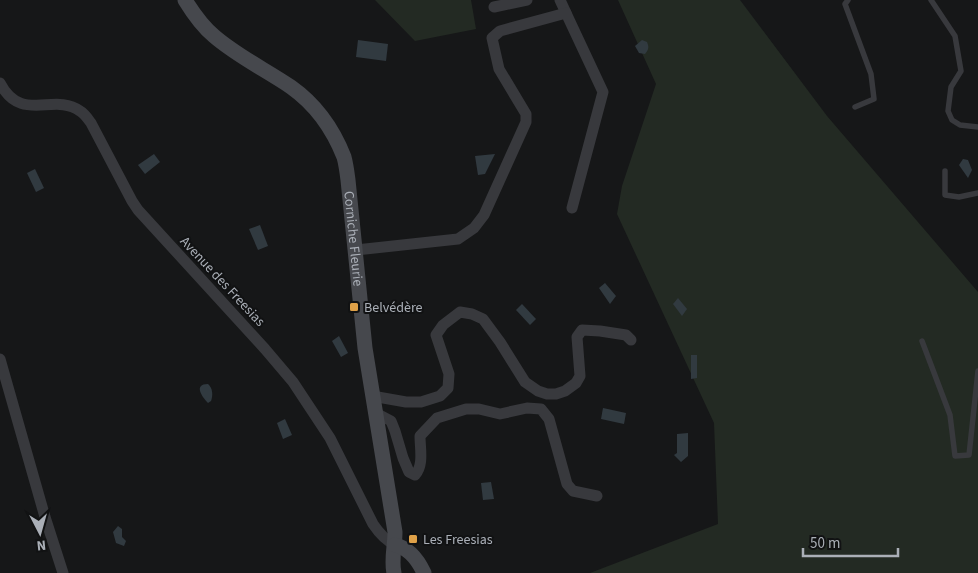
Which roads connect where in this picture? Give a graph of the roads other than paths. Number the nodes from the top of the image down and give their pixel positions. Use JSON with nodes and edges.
{"nodes":[{"id":1,"x":185,"y":0,"type":"edge"},
{"id":2,"x":527,"y":0,"type":"edge"},
{"id":3,"x":560,"y":0,"type":"edge"},
{"id":4,"x":848,"y":0,"type":"edge"},
{"id":5,"x":931,"y":0,"type":"edge"},
{"id":6,"x":494,"y":7,"type":"dead end"},
{"id":7,"x":566,"y":13,"type":"junction"},
{"id":8,"x":0,"y":83,"type":"edge"},
{"id":9,"x":855,"y":107,"type":"dead end"},
{"id":10,"x":978,"y":127,"type":"edge"},
{"id":11,"x":945,"y":171,"type":"dead end"},
{"id":12,"x":978,"y":193,"type":"edge"},
{"id":13,"x":572,"y":208,"type":"dead end"},
{"id":14,"x":356,"y":250,"type":"junction"},
{"id":15,"x":631,"y":340,"type":"dead end"},
{"id":16,"x":922,"y":340,"type":"dead end"},
{"id":17,"x":0,"y":359,"type":"edge"},
{"id":18,"x":978,"y":371,"type":"edge"},
{"id":19,"x":372,"y":396,"type":"junction"},
{"id":20,"x":374,"y":412,"type":"junction"},
{"id":21,"x":597,"y":496,"type":"dead end"},
{"id":22,"x":395,"y":545,"type":"junction"},
{"id":23,"x":63,"y":573,"type":"edge"},
{"id":24,"x":394,"y":573,"type":"edge"},
{"id":25,"x":424,"y":573,"type":"edge"}],
"edges":[{"from":1,"to":14,"type":"main road","name":"Corniche Fleurie"},
{"from":2,"to":6,"type":"street"},
{"from":3,"to":7,"type":"street"},
{"from":4,"to":9,"type":"lane"},
{"from":5,"to":10,"type":"lane"},
{"from":7,"to":13,"type":"street"},
{"from":7,"to":14,"type":"street"},
{"from":8,"to":22,"type":"street","name":"Avenue des Freesias"},
{"from":11,"to":12,"type":"lane"},
{"from":14,"to":19,"type":"main road","name":"Corniche Fleurie"},
{"from":15,"to":19,"type":"street"},
{"from":16,"to":18,"type":"lane"},
{"from":17,"to":23,"type":"street"},
{"from":19,"to":20,"type":"main road","name":"Corniche Fleurie"},
{"from":20,"to":21,"type":"street"},
{"from":20,"to":22,"type":"main road","name":"Corniche Fleurie"},
{"from":22,"to":24,"type":"main road","name":"Corniche Fleurie"},
{"from":22,"to":25,"type":"main road"}]}
